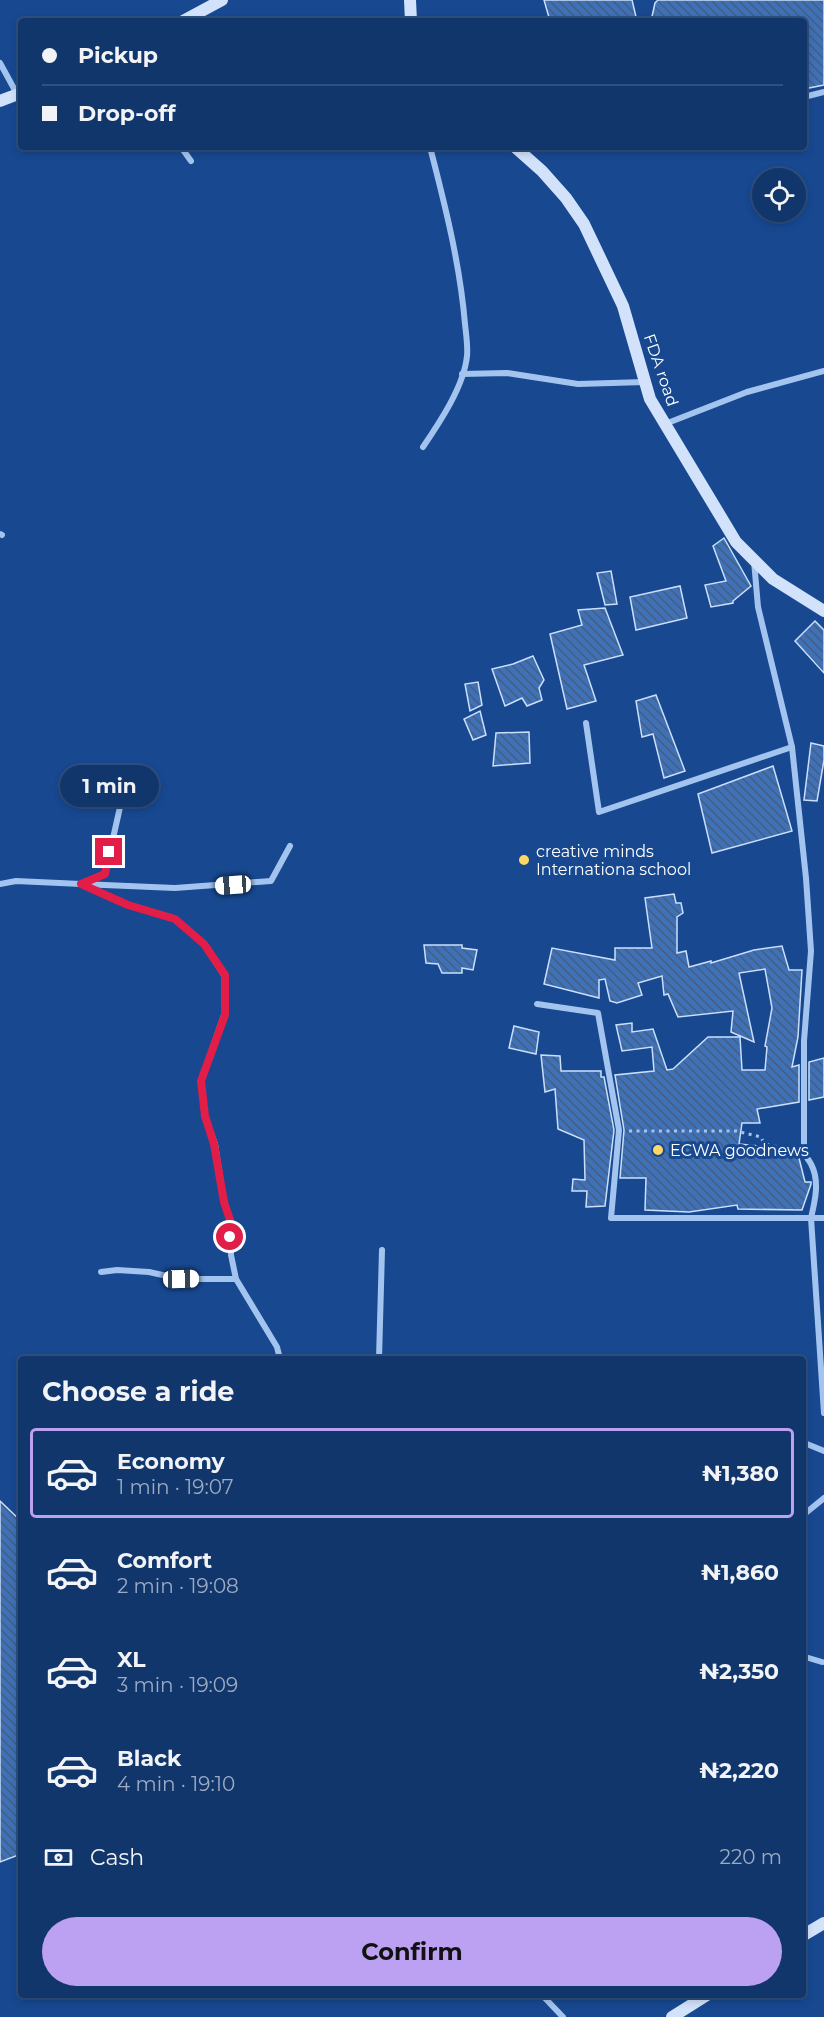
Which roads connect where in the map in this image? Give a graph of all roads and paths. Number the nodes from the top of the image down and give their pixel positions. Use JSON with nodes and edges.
{"nodes":[{"id":1,"x":222,"y":0,"type":"edge"},
{"id":2,"x":410,"y":0,"type":"edge"},
{"id":3,"x":189,"y":18,"type":"edge"},
{"id":4,"x":411,"y":18,"type":"edge"},
{"id":5,"x":0,"y":63,"type":"edge"},
{"id":6,"x":18,"y":92,"type":"edge"},
{"id":7,"x":824,"y":92,"type":"edge"},
{"id":8,"x":18,"y":94,"type":"edge"},
{"id":9,"x":807,"y":96,"type":"edge"},
{"id":10,"x":0,"y":101,"type":"edge"},
{"id":11,"x":183,"y":150,"type":"edge"},
{"id":12,"x":431,"y":150,"type":"edge"},
{"id":13,"x":518,"y":150,"type":"edge"},
{"id":14,"x":191,"y":161,"type":"dead end"},
{"id":15,"x":824,"y":372,"type":"edge"},
{"id":16,"x":462,"y":374,"type":"junction"},
{"id":17,"x":645,"y":382,"type":"junction"},
{"id":18,"x":664,"y":424,"type":"junction"},
{"id":19,"x":423,"y":447,"type":"dead end"},
{"id":20,"x":754,"y":561,"type":"junction"},
{"id":21,"x":824,"y":611,"type":"edge"},
{"id":22,"x":586,"y":723,"type":"dead end"},
{"id":23,"x":792,"y":747,"type":"junction"},
{"id":24,"x":127,"y":776,"type":"dead end"},
{"id":25,"x":290,"y":846,"type":"dead end"},
{"id":26,"x":0,"y":884,"type":"edge"},
{"id":27,"x":81,"y":884,"type":"junction"},
{"id":28,"x":537,"y":1004,"type":"dead end"},
{"id":29,"x":619,"y":1130,"type":"junction"},
{"id":30,"x":797,"y":1150,"type":"dead end"},
{"id":31,"x":812,"y":1218,"type":"junction"},
{"id":32,"x":824,"y":1218,"type":"edge"},
{"id":33,"x":382,"y":1250,"type":"dead end"},
{"id":34,"x":101,"y":1272,"type":"dead end"},
{"id":35,"x":236,"y":1279,"type":"junction"},
{"id":36,"x":279,"y":1356,"type":"edge"},
{"id":37,"x":379,"y":1356,"type":"edge"},
{"id":38,"x":824,"y":1413,"type":"edge"},
{"id":39,"x":806,"y":1444,"type":"edge"},
{"id":40,"x":824,"y":1451,"type":"edge"},
{"id":41,"x":824,"y":1498,"type":"edge"},
{"id":42,"x":806,"y":1513,"type":"edge"},
{"id":43,"x":806,"y":1657,"type":"edge"},
{"id":44,"x":822,"y":1662,"type":"dead end"},
{"id":45,"x":824,"y":1923,"type":"edge"},
{"id":46,"x":806,"y":1934,"type":"edge"},
{"id":47,"x":545,"y":1998,"type":"edge"},
{"id":48,"x":702,"y":1998,"type":"edge"},
{"id":49,"x":674,"y":2016,"type":"edge"},
{"id":50,"x":563,"y":2017,"type":"edge"}],
"edges":[{"from":1,"to":3,"type":"street"},
{"from":2,"to":4,"type":"street"},
{"from":5,"to":6,"type":"street"},
{"from":7,"to":9,"type":"street"},
{"from":8,"to":10,"type":"street"},
{"from":11,"to":14,"type":"street"},
{"from":12,"to":16,"type":"street"},
{"from":13,"to":17,"type":"street","name":"FDA road"},
{"from":15,"to":18,"type":"street"},
{"from":16,"to":17,"type":"street"},
{"from":16,"to":19,"type":"street"},
{"from":17,"to":18,"type":"street","name":"FDA road"},
{"from":18,"to":20,"type":"street","name":"FDA road"},
{"from":20,"to":21,"type":"street","name":"FDA road"},
{"from":20,"to":23,"type":"street"},
{"from":22,"to":23,"type":"street"},
{"from":23,"to":31,"type":"street"},
{"from":24,"to":27,"type":"street"},
{"from":25,"to":27,"type":"street"},
{"from":26,"to":27,"type":"street"},
{"from":27,"to":35,"type":"street"},
{"from":28,"to":29,"type":"street"},
{"from":29,"to":30,"type":"path"},
{"from":29,"to":31,"type":"street"},
{"from":31,"to":32,"type":"street"},
{"from":31,"to":38,"type":"street"},
{"from":33,"to":37,"type":"street"},
{"from":34,"to":35,"type":"street"},
{"from":35,"to":36,"type":"street"},
{"from":39,"to":40,"type":"street"},
{"from":41,"to":42,"type":"street"},
{"from":43,"to":44,"type":"street"},
{"from":45,"to":46,"type":"street"},
{"from":47,"to":50,"type":"street"},
{"from":48,"to":49,"type":"street"}]}
